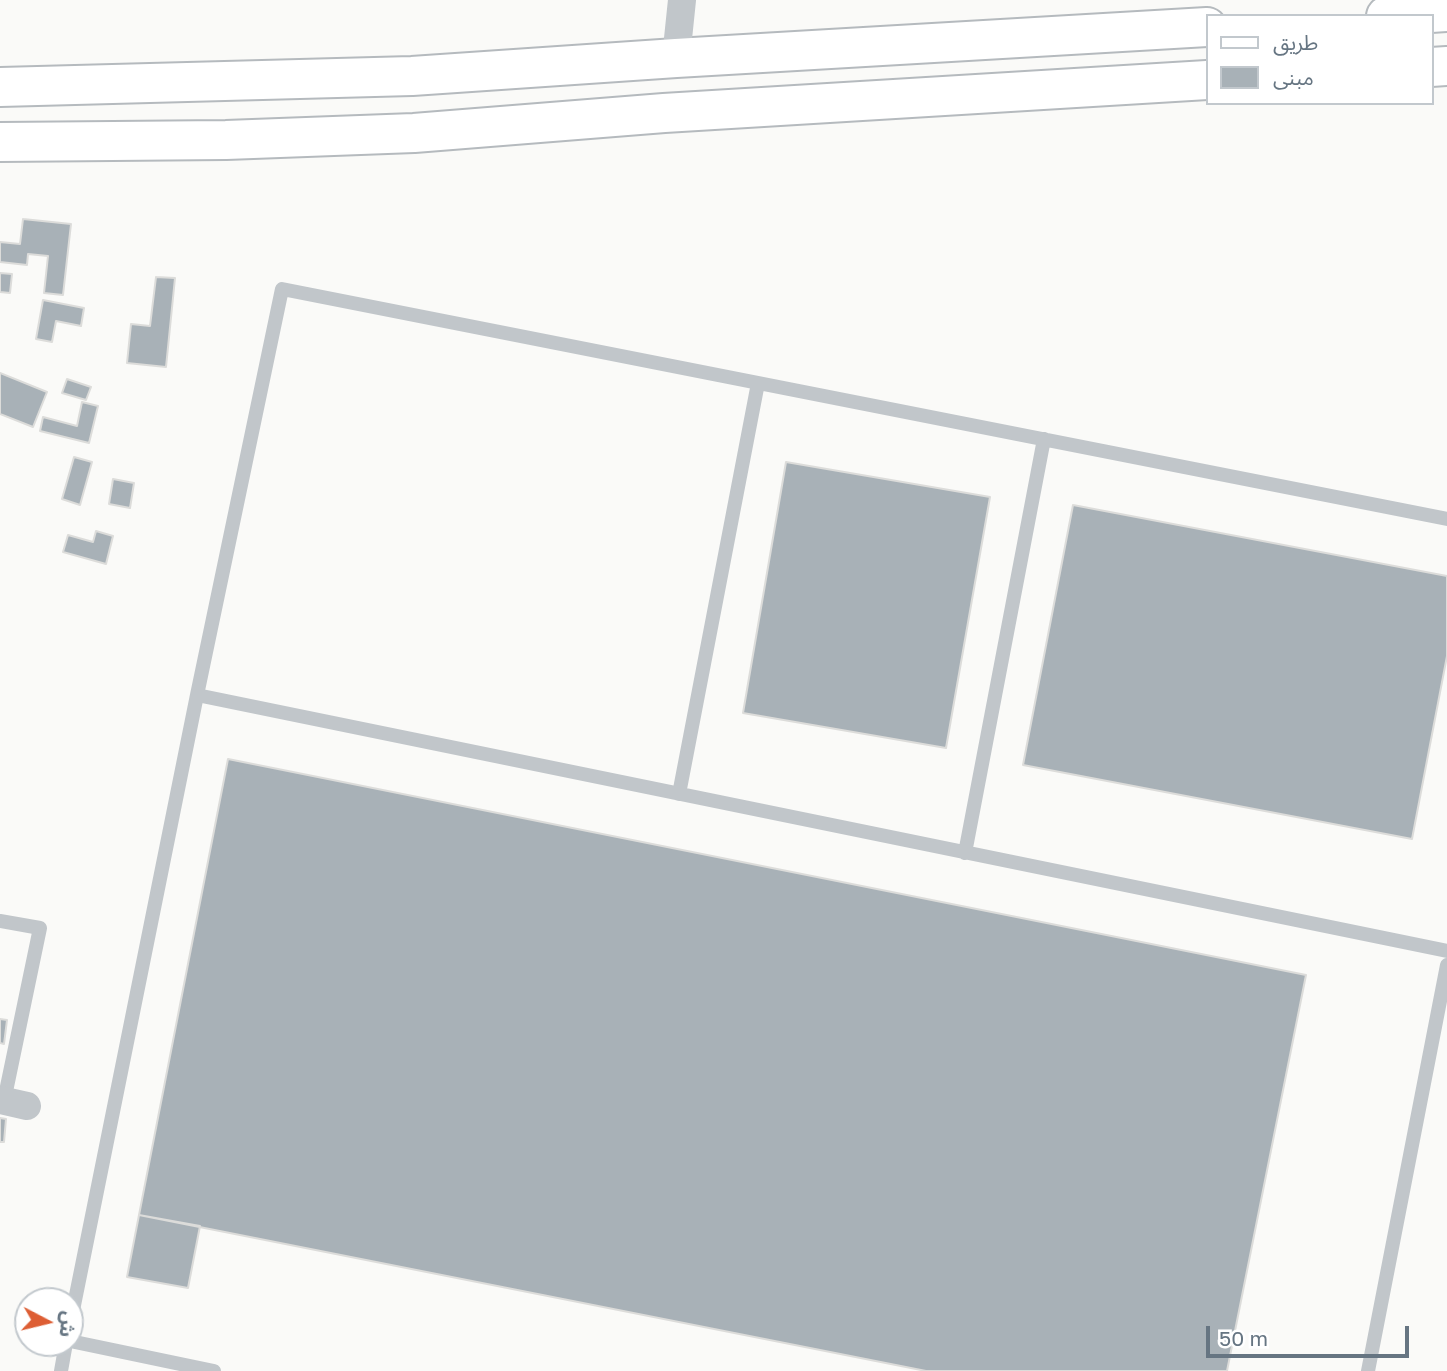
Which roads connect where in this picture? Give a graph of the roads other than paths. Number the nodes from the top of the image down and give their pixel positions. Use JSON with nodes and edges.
{"nodes":[{"id":1,"x":682,"y":0,"type":"edge"},
{"id":2,"x":1447,"y":12,"type":"edge"},
{"id":3,"x":1416,"y":14,"type":"edge"},
{"id":4,"x":1206,"y":27,"type":"edge"},
{"id":5,"x":676,"y":58,"type":"junction"},
{"id":6,"x":1206,"y":80,"type":"edge"},
{"id":7,"x":0,"y":87,"type":"edge"},
{"id":8,"x":0,"y":142,"type":"edge"},
{"id":9,"x":758,"y":383,"type":"junction"},
{"id":10,"x":1044,"y":439,"type":"junction"},
{"id":11,"x":1447,"y":519,"type":"edge"},
{"id":12,"x":197,"y":695,"type":"junction"},
{"id":13,"x":679,"y":794,"type":"junction"},
{"id":14,"x":965,"y":853,"type":"junction"},
{"id":15,"x":0,"y":921,"type":"edge"},
{"id":16,"x":1447,"y":951,"type":"edge"},
{"id":17,"x":1447,"y":965,"type":"edge"},
{"id":18,"x":10,"y":1102,"type":"edge"},
{"id":19,"x":78,"y":1287,"type":"edge"},
{"id":20,"x":84,"y":1345,"type":"edge"},
{"id":21,"x":214,"y":1371,"type":"edge"},
{"id":22,"x":1368,"y":1371,"type":"edge"}],
"edges":[{"from":1,"to":5,"type":"street"},
{"from":2,"to":3,"type":"main road"},
{"from":4,"to":5,"type":"main road"},
{"from":5,"to":7,"type":"main road"},
{"from":6,"to":8,"type":"main road"},
{"from":9,"to":10,"type":"lane"},
{"from":9,"to":12,"type":"lane"},
{"from":9,"to":13,"type":"lane"},
{"from":10,"to":11,"type":"lane"},
{"from":10,"to":14,"type":"lane"},
{"from":12,"to":13,"type":"lane"},
{"from":12,"to":19,"type":"lane"},
{"from":13,"to":14,"type":"lane"},
{"from":14,"to":16,"type":"lane"},
{"from":15,"to":18,"type":"lane"},
{"from":17,"to":22,"type":"lane"},
{"from":20,"to":21,"type":"lane"}]}
